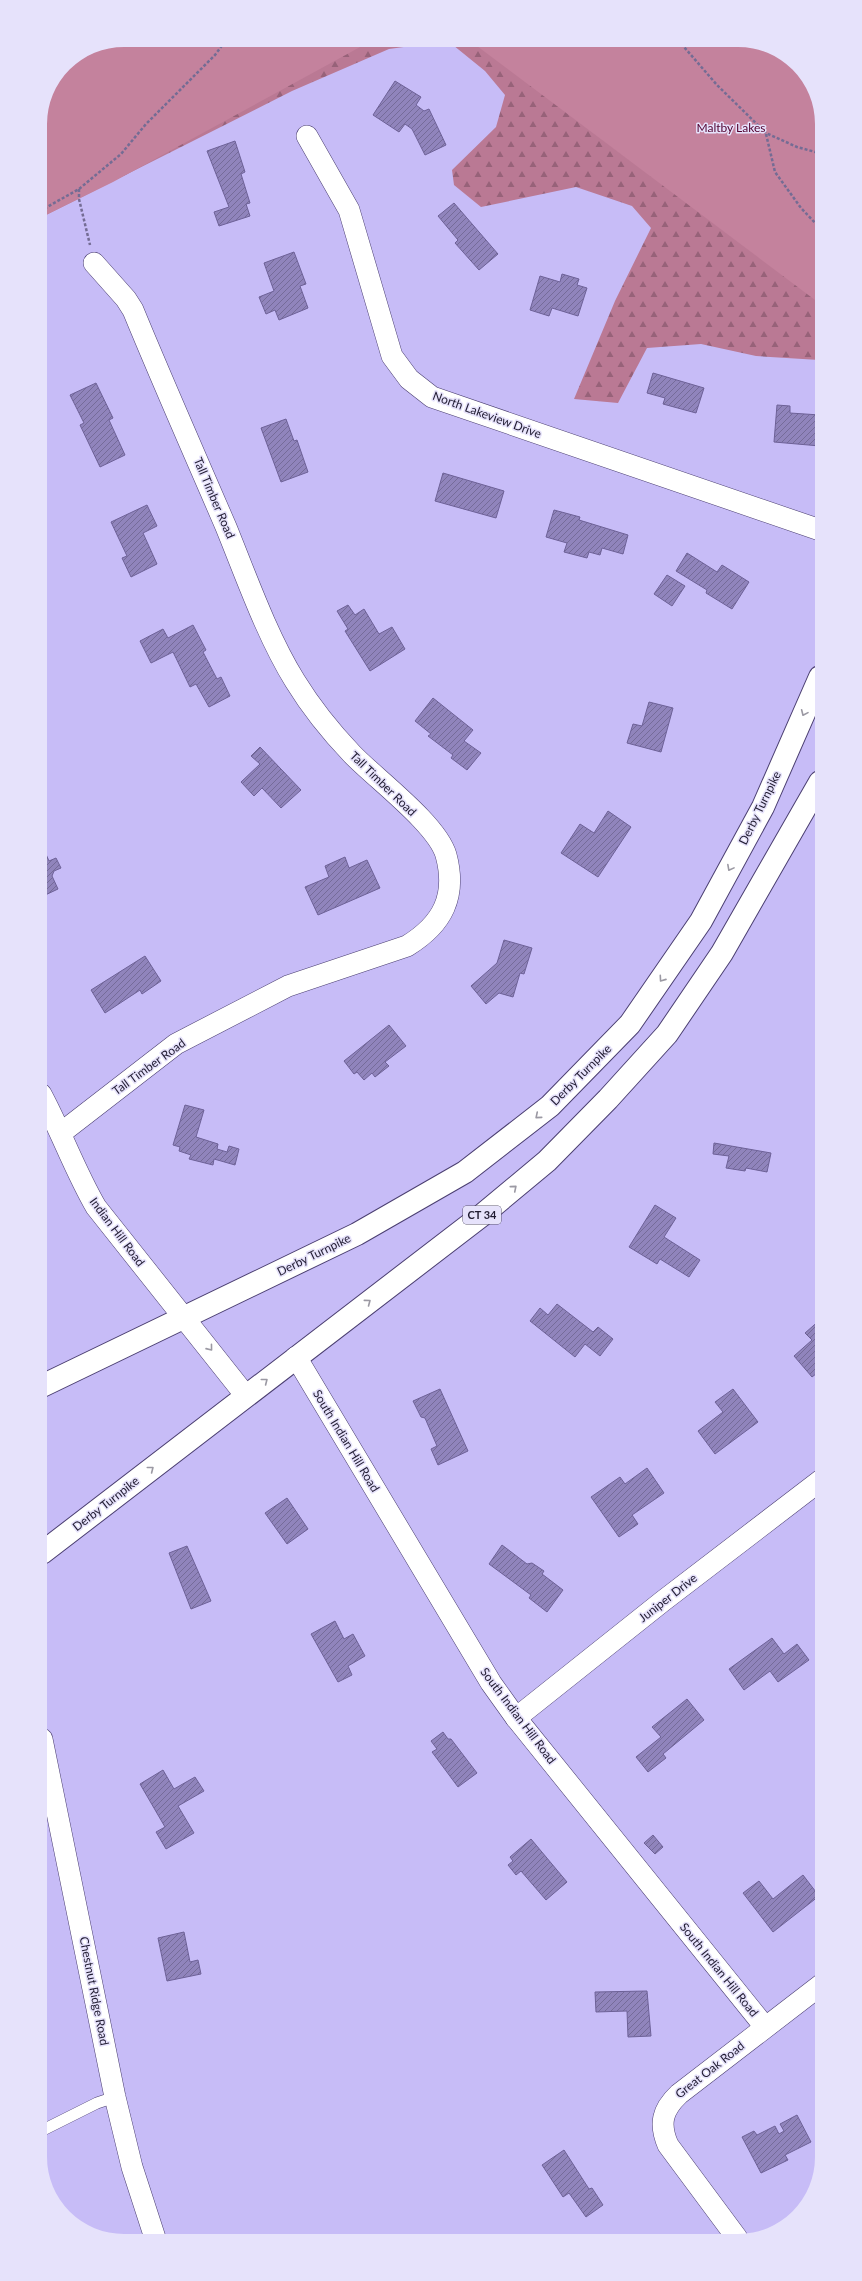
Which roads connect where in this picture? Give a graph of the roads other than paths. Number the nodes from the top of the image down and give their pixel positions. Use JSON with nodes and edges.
{"nodes":[{"id":1,"x":307,"y":136,"type":"dead end"},
{"id":2,"x":94,"y":263,"type":"road end"},
{"id":3,"x":815,"y":528,"type":"edge"},
{"id":4,"x":815,"y":688,"type":"edge"},
{"id":5,"x":815,"y":791,"type":"edge"},
{"id":6,"x":47,"y":1104,"type":"edge"},
{"id":7,"x":62,"y":1133,"type":"junction"},
{"id":8,"x":185,"y":1318,"type":"junction"},
{"id":9,"x":296,"y":1357,"type":"junction"},
{"id":10,"x":47,"y":1384,"type":"edge"},
{"id":11,"x":246,"y":1396,"type":"junction"},
{"id":12,"x":815,"y":1485,"type":"edge"},
{"id":13,"x":47,"y":1549,"type":"edge"},
{"id":14,"x":516,"y":1718,"type":"junction"},
{"id":15,"x":47,"y":1764,"type":"edge"},
{"id":16,"x":815,"y":1989,"type":"edge"},
{"id":17,"x":765,"y":2027,"type":"junction"},
{"id":18,"x":115,"y":2097,"type":"junction"},
{"id":19,"x":47,"y":2128,"type":"edge"},
{"id":20,"x":154,"y":2234,"type":"edge"},
{"id":21,"x":734,"y":2234,"type":"edge"}],
"edges":[{"from":1,"to":3,"type":"street","name":"North Lakeview Drive"},
{"from":2,"to":7,"type":"street","name":"Tall Timber Road"},
{"from":4,"to":8,"type":"highway","name":"Derby Turnpike","one_way":true},
{"from":9,"to":5,"type":"highway","name":"Derby Turnpike","number":"CT 34","one_way":true},
{"from":6,"to":7,"type":"street","name":"Indian Hill Road"},
{"from":7,"to":8,"type":"street","name":"Indian Hill Road"},
{"from":8,"to":10,"type":"highway","name":"Derby Turnpike"},
{"from":8,"to":11,"type":"street","one_way":true},
{"from":11,"to":9,"type":"highway","name":"Derby Turnpike","number":"CT 34","one_way":true},
{"from":9,"to":14,"type":"street","name":"South Indian Hill Road"},
{"from":13,"to":11,"type":"highway","name":"Derby Turnpike","number":"CT 34","one_way":true},
{"from":12,"to":14,"type":"street","name":"Juniper Drive"},
{"from":14,"to":17,"type":"street","name":"South Indian Hill Road"},
{"from":15,"to":18,"type":"street","name":"Chestnut Ridge Road"},
{"from":16,"to":17,"type":"street","name":"Great Oak Road"},
{"from":17,"to":21,"type":"street","name":"Great Oak Road"},
{"from":18,"to":19,"type":"lane"},
{"from":18,"to":20,"type":"street","name":"Chestnut Ridge Road"}]}
